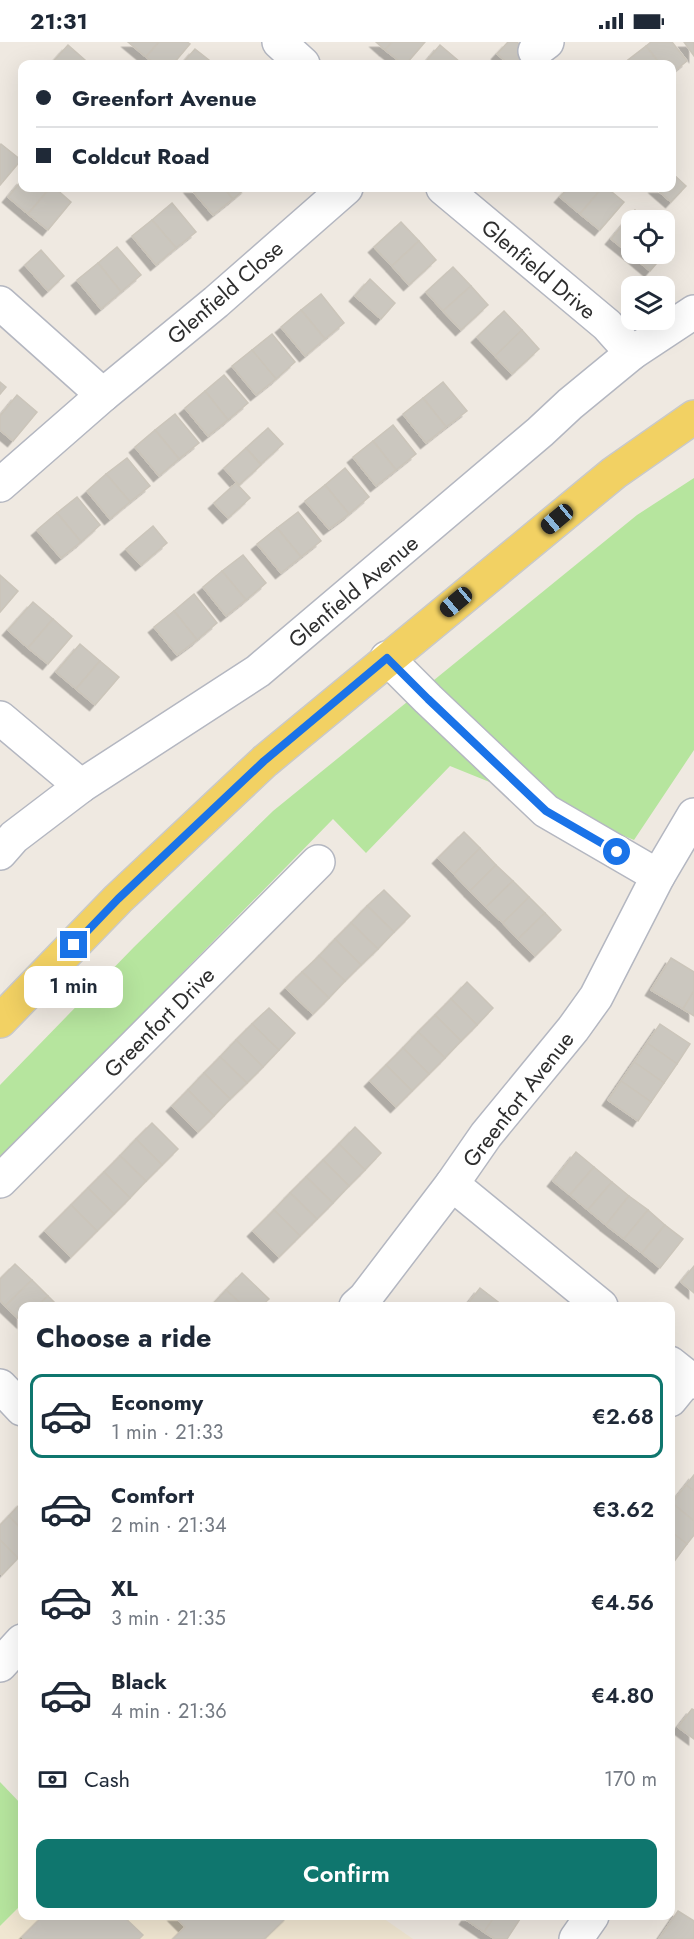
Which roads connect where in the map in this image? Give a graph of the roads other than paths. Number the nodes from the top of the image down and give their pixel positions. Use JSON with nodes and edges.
{"nodes":[{"id":1,"x":279,"y":42,"type":"edge"},
{"id":2,"x":299,"y":60,"type":"edge"},
{"id":3,"x":341,"y":192,"type":"edge"},
{"id":4,"x":448,"y":192,"type":"edge"},
{"id":5,"x":0,"y":303,"type":"edge"},
{"id":6,"x":694,"y":312,"type":"edge"},
{"id":7,"x":632,"y":353,"type":"junction"},
{"id":8,"x":103,"y":396,"type":"junction"},
{"id":9,"x":694,"y":417,"type":"edge"},
{"id":10,"x":0,"y":485,"type":"edge"},
{"id":11,"x":387,"y":658,"type":"junction"},
{"id":12,"x":0,"y":718,"type":"edge"},
{"id":13,"x":81,"y":786,"type":"junction"},
{"id":14,"x":694,"y":815,"type":"edge"},
{"id":15,"x":0,"y":853,"type":"edge"},
{"id":16,"x":318,"y":862,"type":"dead end"},
{"id":17,"x":658,"y":876,"type":"junction"},
{"id":18,"x":0,"y":1020,"type":"edge"},
{"id":19,"x":0,"y":1181,"type":"edge"},
{"id":20,"x":452,"y":1184,"type":"junction"},
{"id":21,"x":360,"y":1302,"type":"edge"},
{"id":22,"x":596,"y":1302,"type":"edge"},
{"id":23,"x":0,"y":1386,"type":"edge"},
{"id":24,"x":18,"y":1405,"type":"edge"},
{"id":25,"x":18,"y":1645,"type":"edge"},
{"id":26,"x":0,"y":1665,"type":"edge"},
{"id":27,"x":589,"y":1920,"type":"edge"},
{"id":28,"x":576,"y":1939,"type":"edge"}],
"edges":[{"from":1,"to":2,"type":"street"},
{"from":3,"to":8,"type":"street","name":"Glenfield Close"},
{"from":4,"to":7,"type":"street","name":"Glenfield Drive"},
{"from":5,"to":8,"type":"street"},
{"from":6,"to":7,"type":"street","name":"Glenfield Avenue"},
{"from":7,"to":13,"type":"street","name":"Glenfield Avenue"},
{"from":8,"to":10,"type":"street","name":"Glenfield Close"},
{"from":9,"to":11,"type":"main road"},
{"from":11,"to":17,"type":"street"},
{"from":11,"to":18,"type":"main road"},
{"from":12,"to":13,"type":"street"},
{"from":13,"to":15,"type":"street","name":"Glenfield Avenue"},
{"from":14,"to":17,"type":"street","name":"Greenfort Avenue"},
{"from":16,"to":19,"type":"street","name":"Greenfort Drive"},
{"from":17,"to":20,"type":"street","name":"Greenfort Avenue"},
{"from":20,"to":21,"type":"street","name":"Greenfort Avenue"},
{"from":20,"to":22,"type":"street"},
{"from":23,"to":24,"type":"street"},
{"from":25,"to":26,"type":"street"},
{"from":27,"to":28,"type":"street"}]}
